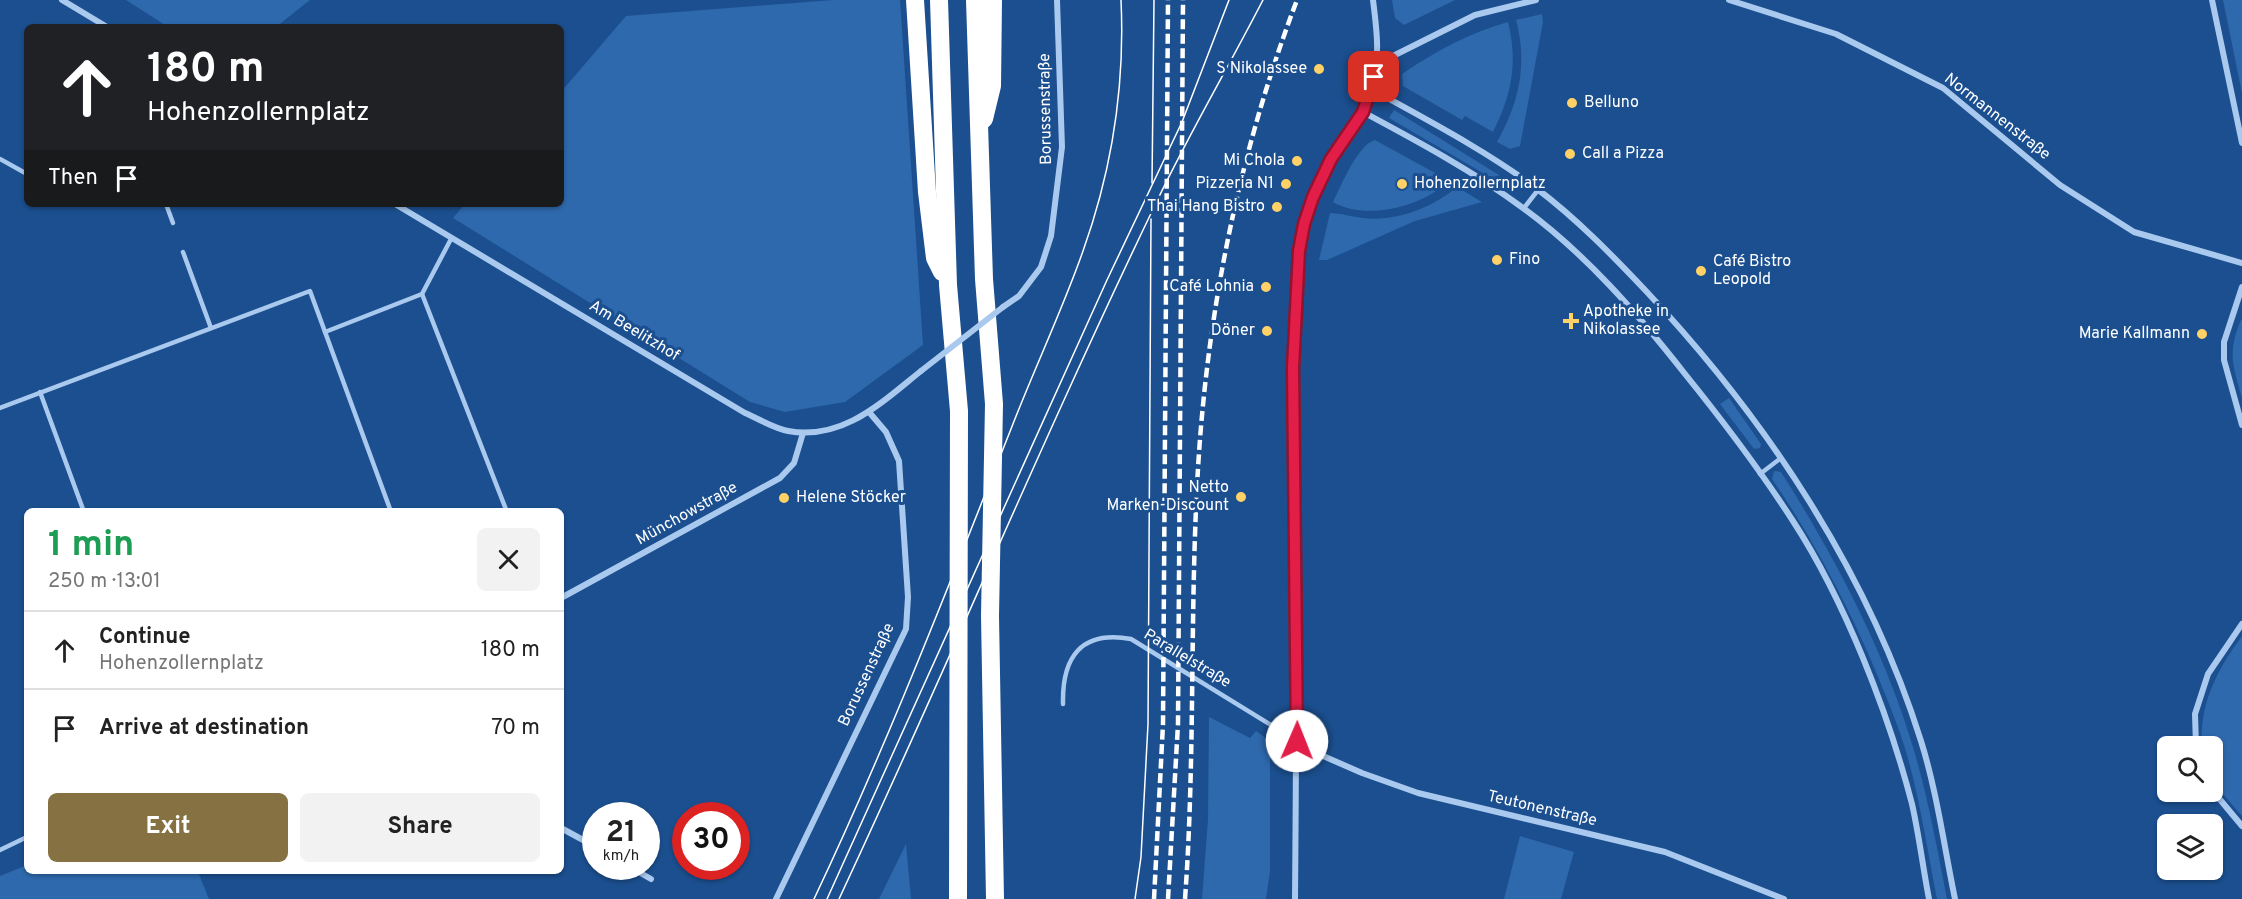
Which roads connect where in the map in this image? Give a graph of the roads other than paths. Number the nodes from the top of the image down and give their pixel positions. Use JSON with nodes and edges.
{"nodes":[{"id":1,"x":62,"y":0,"type":"edge"},
{"id":2,"x":915,"y":0,"type":"edge"},
{"id":3,"x":939,"y":0,"type":"edge"},
{"id":4,"x":975,"y":0,"type":"edge"},
{"id":5,"x":993,"y":0,"type":"edge"},
{"id":6,"x":1057,"y":0,"type":"edge"},
{"id":7,"x":1373,"y":0,"type":"edge"},
{"id":8,"x":1536,"y":0,"type":"edge"},
{"id":9,"x":1729,"y":0,"type":"edge"},
{"id":10,"x":2212,"y":0,"type":"edge"},
{"id":11,"x":102,"y":24,"type":"edge"},
{"id":12,"x":1377,"y":64,"type":"junction"},
{"id":13,"x":1371,"y":89,"type":"junction"},
{"id":14,"x":1363,"y":112,"type":"junction"},
{"id":15,"x":978,"y":141,"type":"junction"},
{"id":16,"x":2242,"y":143,"type":"edge"},
{"id":17,"x":0,"y":159,"type":"edge"},
{"id":18,"x":24,"y":172,"type":"edge"},
{"id":19,"x":1538,"y":190,"type":"junction"},
{"id":20,"x":167,"y":207,"type":"edge"},
{"id":21,"x":400,"y":207,"type":"edge"},
{"id":22,"x":1524,"y":208,"type":"junction"},
{"id":23,"x":173,"y":223,"type":"dead end"},
{"id":24,"x":451,"y":239,"type":"junction"},
{"id":25,"x":183,"y":252,"type":"dead end"},
{"id":26,"x":2242,"y":263,"type":"edge"},
{"id":27,"x":948,"y":285,"type":"junction"},
{"id":28,"x":2242,"y":287,"type":"edge"},
{"id":29,"x":422,"y":294,"type":"junction"},
{"id":30,"x":211,"y":328,"type":"junction"},
{"id":31,"x":325,"y":332,"type":"junction"},
{"id":32,"x":40,"y":392,"type":"junction"},
{"id":33,"x":0,"y":408,"type":"edge"},
{"id":34,"x":869,"y":412,"type":"junction"},
{"id":35,"x":2242,"y":425,"type":"edge"},
{"id":36,"x":802,"y":433,"type":"junction"},
{"id":37,"x":1781,"y":458,"type":"junction"},
{"id":38,"x":1760,"y":474,"type":"junction"},
{"id":39,"x":83,"y":508,"type":"edge"},
{"id":40,"x":390,"y":508,"type":"edge"},
{"id":41,"x":505,"y":508,"type":"edge"},
{"id":42,"x":564,"y":596,"type":"edge"},
{"id":43,"x":2242,"y":624,"type":"edge"},
{"id":44,"x":1063,"y":704,"type":"dead end"},
{"id":45,"x":2196,"y":736,"type":"edge"},
{"id":46,"x":1297,"y":741,"type":"junction"},
{"id":47,"x":2222,"y":802,"type":"edge"},
{"id":48,"x":2242,"y":826,"type":"edge"},
{"id":49,"x":564,"y":830,"type":"edge"},
{"id":50,"x":24,"y":838,"type":"edge"},
{"id":51,"x":582,"y":839,"type":"edge"},
{"id":52,"x":0,"y":850,"type":"edge"},
{"id":53,"x":776,"y":899,"type":"edge"},
{"id":54,"x":958,"y":899,"type":"edge"},
{"id":55,"x":995,"y":899,"type":"edge"},
{"id":56,"x":1295,"y":899,"type":"edge"},
{"id":57,"x":1784,"y":899,"type":"edge"},
{"id":58,"x":1929,"y":899,"type":"edge"},
{"id":59,"x":1954,"y":899,"type":"edge"}],
"edges":[{"from":1,"to":11,"type":"street"},
{"from":2,"to":27,"type":"highway"},
{"from":3,"to":27,"type":"highway"},
{"from":4,"to":15,"type":"highway"},
{"from":5,"to":15,"type":"highway"},
{"from":6,"to":34,"type":"street","name":"Borussenstraße","bridge":true},
{"from":7,"to":12,"type":"street"},
{"from":8,"to":12,"type":"street"},
{"from":9,"to":26,"type":"street","name":"Normannenstraße"},
{"from":10,"to":16,"type":"street"},
{"from":12,"to":13,"type":"street"},
{"from":13,"to":14,"type":"street"},
{"from":13,"to":19,"type":"street"},
{"from":14,"to":22,"type":"street"},
{"from":14,"to":46,"type":"street"},
{"from":15,"to":55,"type":"highway"},
{"from":17,"to":18,"type":"lane"},
{"from":19,"to":22,"type":"lane"},
{"from":19,"to":37,"type":"street"},
{"from":20,"to":23,"type":"lane"},
{"from":21,"to":24,"type":"street","name":"Am Beelitzhof"},
{"from":22,"to":38,"type":"street"},
{"from":24,"to":29,"type":"lane"},
{"from":24,"to":36,"type":"street","name":"Am Beelitzhof"},
{"from":25,"to":30,"type":"lane"},
{"from":27,"to":54,"type":"highway"},
{"from":28,"to":35,"type":"street"},
{"from":29,"to":31,"type":"lane"},
{"from":29,"to":41,"type":"lane"},
{"from":30,"to":31,"type":"lane"},
{"from":30,"to":32,"type":"lane"},
{"from":31,"to":40,"type":"lane"},
{"from":32,"to":33,"type":"lane"},
{"from":32,"to":39,"type":"lane"},
{"from":34,"to":36,"type":"street","name":"Am Beelitzhof"},
{"from":34,"to":53,"type":"street","name":"Borussenstraße"},
{"from":36,"to":42,"type":"street","name":"Münchowstraße"},
{"from":37,"to":38,"type":"lane"},
{"from":37,"to":59,"type":"street"},
{"from":38,"to":58,"type":"street"},
{"from":43,"to":45,"type":"street"},
{"from":44,"to":46,"type":"lane","name":"Parallelstraße"},
{"from":46,"to":56,"type":"street"},
{"from":46,"to":57,"type":"street","name":"Teutonenstraße"},
{"from":47,"to":48,"type":"street"},
{"from":49,"to":51,"type":"street"},
{"from":50,"to":52,"type":"lane"}]}
